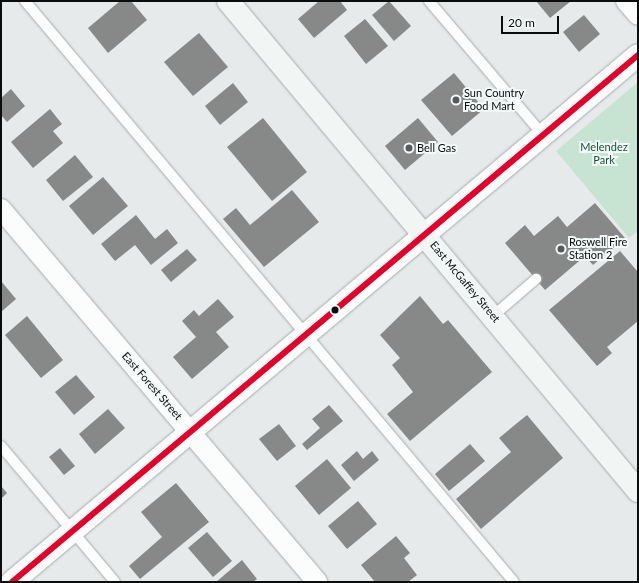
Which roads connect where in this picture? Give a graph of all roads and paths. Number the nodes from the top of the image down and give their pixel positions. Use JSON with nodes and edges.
{"nodes":[{"id":1,"x":25,"y":1,"type":"edge"},
{"id":2,"x":228,"y":1,"type":"edge"},
{"id":3,"x":429,"y":1,"type":"edge"},
{"id":4,"x":626,"y":1,"type":"edge"},
{"id":5,"x":638,"y":15,"type":"edge"},
{"id":6,"x":638,"y":55,"type":"edge"},
{"id":7,"x":542,"y":135,"type":"junction"},
{"id":8,"x":1,"y":209,"type":"edge"},
{"id":9,"x":425,"y":234,"type":"junction"},
{"id":10,"x":536,"y":279,"type":"dead end"},
{"id":11,"x":493,"y":316,"type":"junction"},
{"id":12,"x":305,"y":335,"type":"junction"},
{"id":13,"x":191,"y":431,"type":"junction"},
{"id":14,"x":1,"y":446,"type":"edge"},
{"id":15,"x":638,"y":491,"type":"edge"},
{"id":16,"x":73,"y":531,"type":"junction"},
{"id":17,"x":12,"y":582,"type":"edge"},
{"id":18,"x":116,"y":582,"type":"edge"},
{"id":19,"x":317,"y":582,"type":"edge"},
{"id":20,"x":514,"y":582,"type":"edge"}],
"edges":[{"from":1,"to":12,"type":"lane"},
{"from":2,"to":9,"type":"main road","name":"East McGaffey Street"},
{"from":3,"to":7,"type":"lane"},
{"from":4,"to":5,"type":"street"},
{"from":6,"to":7,"type":"street"},
{"from":7,"to":9,"type":"street"},
{"from":8,"to":13,"type":"street","name":"East Forest Street"},
{"from":9,"to":11,"type":"main road","name":"East McGaffey Street"},
{"from":9,"to":12,"type":"street"},
{"from":10,"to":11,"type":"lane"},
{"from":11,"to":15,"type":"main road","name":"East McGaffey Street"},
{"from":12,"to":13,"type":"street"},
{"from":12,"to":20,"type":"lane"},
{"from":13,"to":16,"type":"street"},
{"from":13,"to":19,"type":"street","name":"East Forest Street"},
{"from":14,"to":16,"type":"lane"},
{"from":16,"to":17,"type":"street"},
{"from":16,"to":18,"type":"lane"}]}
